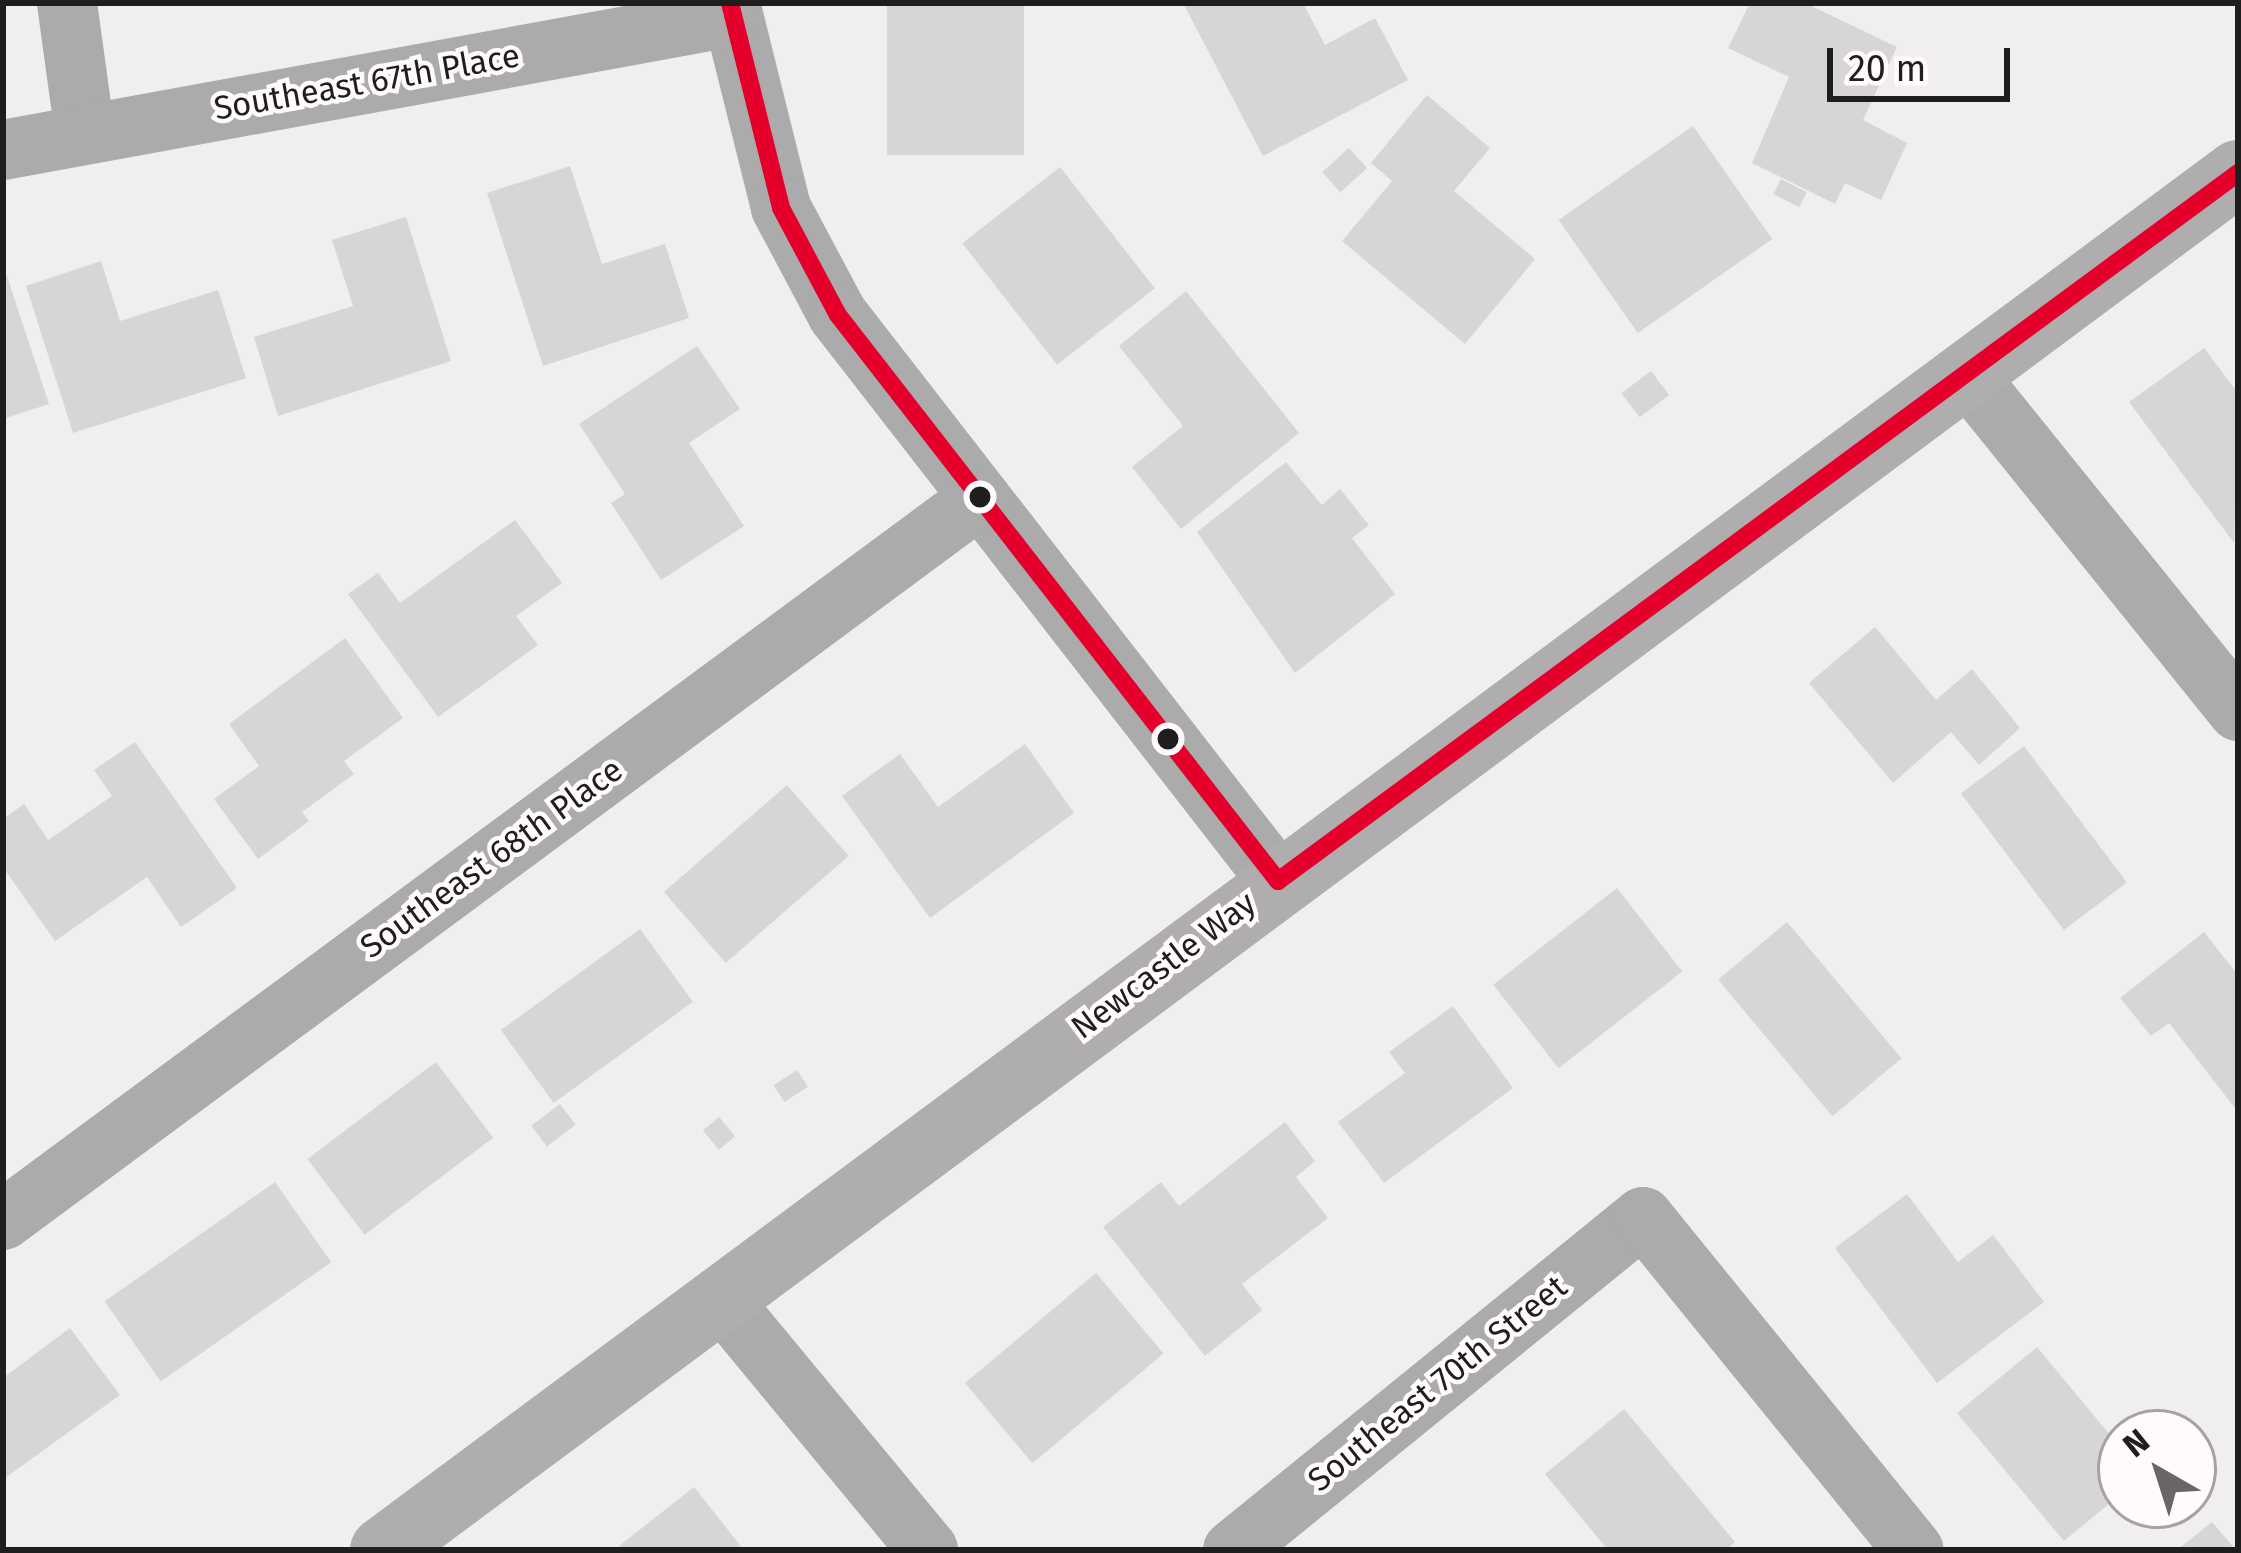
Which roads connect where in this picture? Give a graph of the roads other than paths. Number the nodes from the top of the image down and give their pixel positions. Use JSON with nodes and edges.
{"nodes":[{"id":1,"x":67,"y":3,"type":"edge"},
{"id":2,"x":730,"y":10,"type":"edge"},
{"id":3,"x":85,"y":134,"type":"junction"},
{"id":4,"x":3,"y":150,"type":"edge"},
{"id":5,"x":2238,"y":173,"type":"edge"},
{"id":6,"x":1967,"y":375,"type":"junction"},
{"id":7,"x":980,"y":498,"type":"junction"},
{"id":8,"x":2238,"y":711,"type":"edge"},
{"id":9,"x":1278,"y":881,"type":"junction"},
{"id":10,"x":3,"y":1220,"type":"edge"},
{"id":11,"x":719,"y":1297,"type":"junction"},
{"id":12,"x":383,"y":1550,"type":"edge"},
{"id":13,"x":928,"y":1550,"type":"edge"},
{"id":14,"x":1233,"y":1550,"type":"edge"},
{"id":15,"x":1914,"y":1550,"type":"edge"}],
"edges":[{"from":1,"to":3,"type":"street"},
{"from":2,"to":3,"type":"street","name":"Southeast 67th Place"},
{"from":2,"to":7,"type":"street"},
{"from":3,"to":4,"type":"street","name":"Southeast 67th Place"},
{"from":5,"to":6,"type":"main road","name":"Newcastle Way"},
{"from":6,"to":8,"type":"street"},
{"from":6,"to":9,"type":"main road","name":"Newcastle Way"},
{"from":7,"to":9,"type":"street"},
{"from":7,"to":10,"type":"street","name":"Southeast 68th Place"},
{"from":9,"to":11,"type":"main road","name":"Newcastle Way"},
{"from":11,"to":12,"type":"main road","name":"Newcastle Way"},
{"from":11,"to":13,"type":"street"},
{"from":14,"to":15,"type":"street","name":"Southeast 70th Street"}]}
